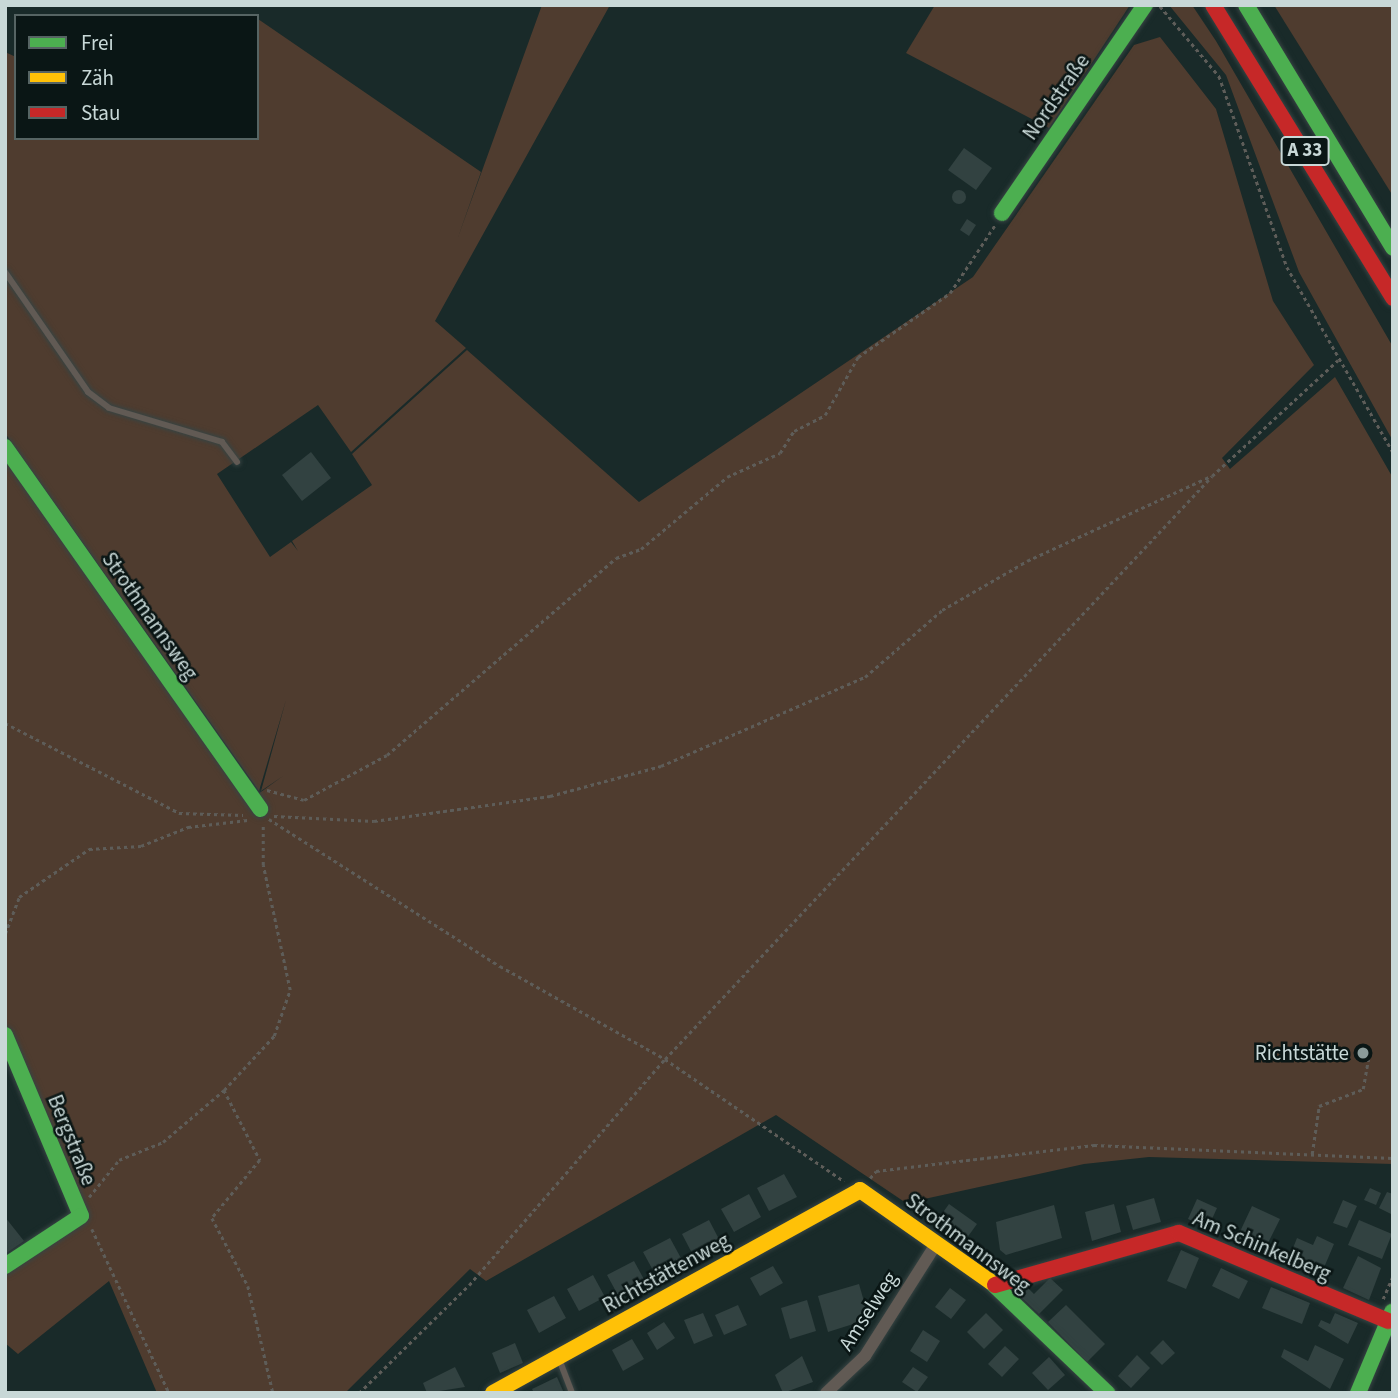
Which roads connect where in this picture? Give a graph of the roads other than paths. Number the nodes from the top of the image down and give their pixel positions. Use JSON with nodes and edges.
{"nodes":[{"id":1,"x":1145,"y":5,"type":"edge"},
{"id":2,"x":1213,"y":5,"type":"edge"},
{"id":3,"x":1246,"y":5,"type":"edge"},
{"id":4,"x":1332,"y":146,"type":"junction"},
{"id":5,"x":1002,"y":213,"type":"road end"},
{"id":6,"x":1393,"y":228,"type":"edge"},
{"id":7,"x":1393,"y":248,"type":"edge"},
{"id":8,"x":5,"y":272,"type":"edge"},
{"id":9,"x":1393,"y":298,"type":"edge"},
{"id":10,"x":5,"y":447,"type":"edge"},
{"id":11,"x":237,"y":462,"type":"dead end"},
{"id":12,"x":259,"y":813,"type":"road end"},
{"id":13,"x":5,"y":1035,"type":"edge"},
{"id":14,"x":860,"y":1190,"type":"joint"},
{"id":15,"x":936,"y":1244,"type":"junction"},
{"id":16,"x":5,"y":1266,"type":"edge"},
{"id":17,"x":995,"y":1285,"type":"junction"},
{"id":18,"x":1386,"y":1316,"type":"edge"},
{"id":19,"x":559,"y":1357,"type":"junction"},
{"id":20,"x":493,"y":1393,"type":"edge"},
{"id":21,"x":572,"y":1393,"type":"edge"},
{"id":22,"x":826,"y":1393,"type":"edge"},
{"id":23,"x":1107,"y":1393,"type":"edge"},
{"id":24,"x":1358,"y":1393,"type":"edge"}],
"edges":[{"from":1,"to":5,"type":"main road","name":"Nordstraße"},
{"from":2,"to":9,"type":"main road","number":"A 33"},
{"from":3,"to":4,"type":"main road","number":"A 33"},
{"from":4,"to":6,"type":"main road"},
{"from":4,"to":7,"type":"main road","number":"A 33"},
{"from":8,"to":11,"type":"lane"},
{"from":10,"to":12,"type":"main road","name":"Strothmannsweg"},
{"from":13,"to":16,"type":"main road","name":"Bergstraße"},
{"from":14,"to":15,"type":"main road","name":"Strothmannsweg"},
{"from":14,"to":19,"type":"main road","name":"Richtstättenweg"},
{"from":15,"to":17,"type":"main road","name":"Strothmannsweg"},
{"from":15,"to":22,"type":"street","name":"Amselweg"},
{"from":17,"to":18,"type":"main road","name":"Am Schinkelberg"},
{"from":17,"to":23,"type":"main road","name":"Strothmannsweg"},
{"from":18,"to":24,"type":"main road"},
{"from":19,"to":20,"type":"main road","name":"Richtstättenweg"},
{"from":19,"to":21,"type":"lane"}]}
